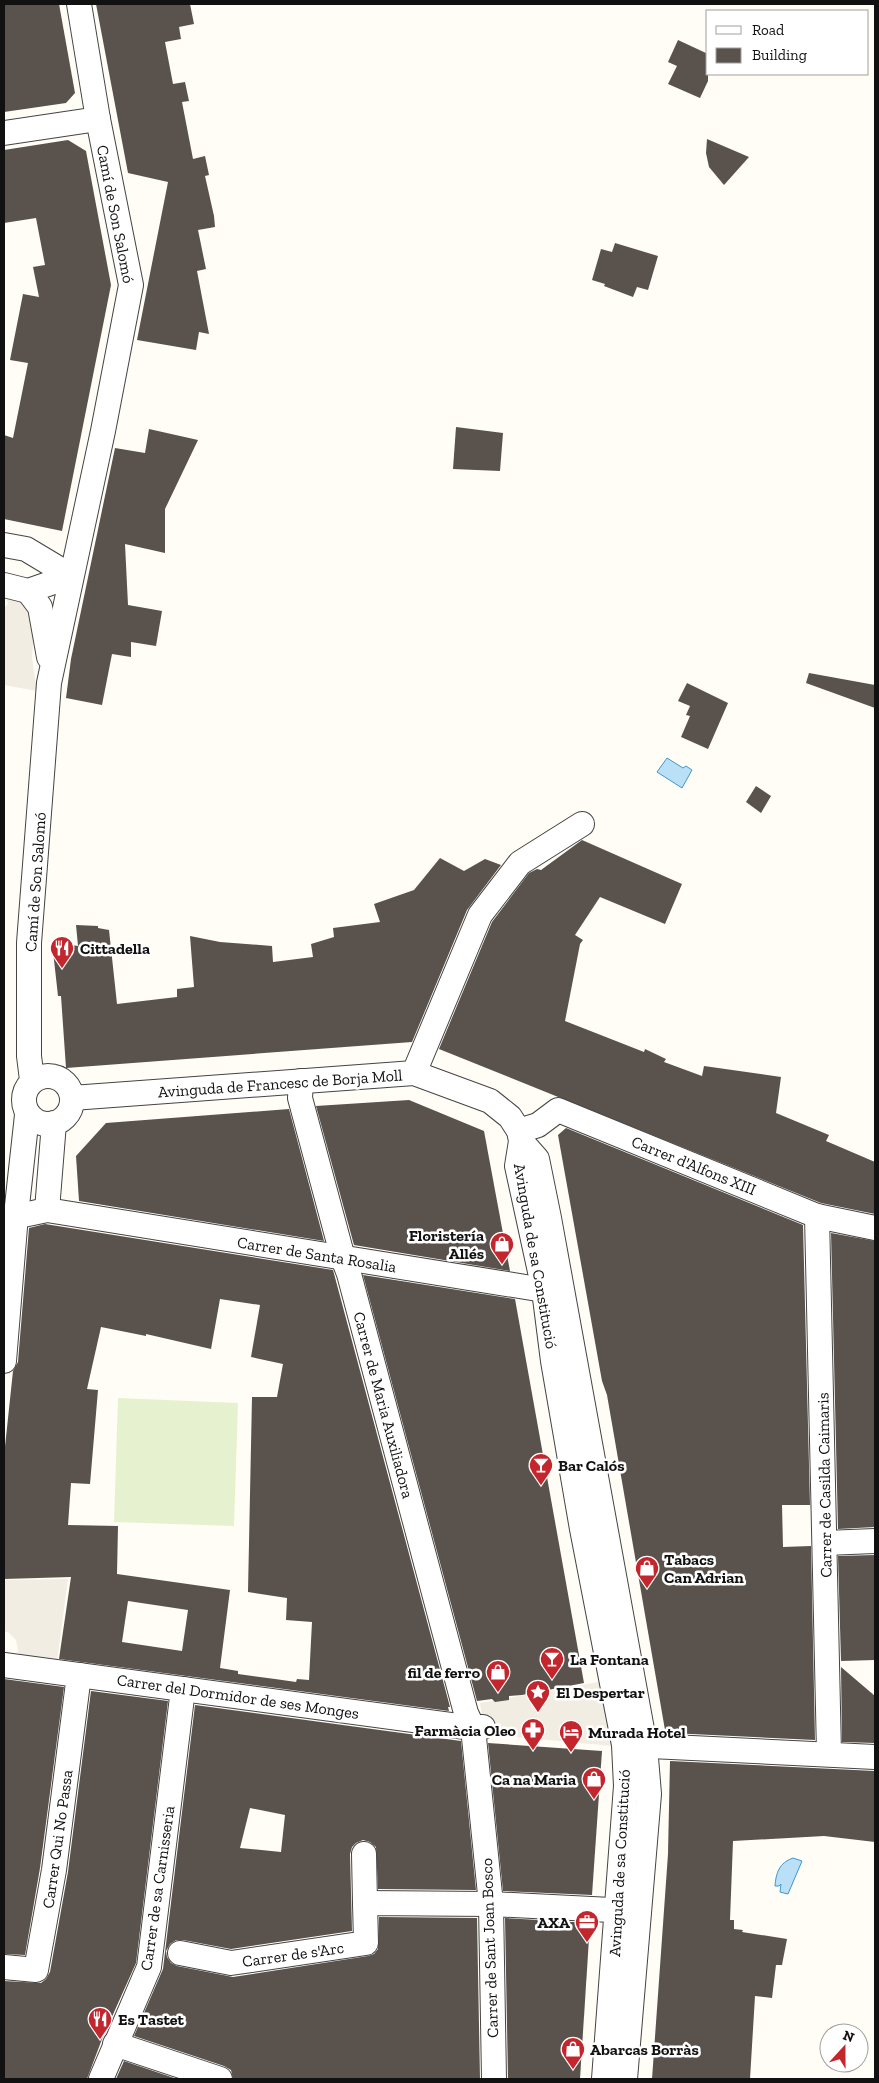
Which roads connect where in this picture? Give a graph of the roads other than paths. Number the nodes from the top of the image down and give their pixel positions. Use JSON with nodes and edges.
{"nodes":[{"id":1,"x":79,"y":4,"type":"edge"},
{"id":2,"x":98,"y":119,"type":"junction"},
{"id":3,"x":4,"y":133,"type":"edge"},
{"id":4,"x":4,"y":545,"type":"edge"},
{"id":5,"x":71,"y":576,"type":"junction"},
{"id":6,"x":4,"y":585,"type":"edge"},
{"id":7,"x":28,"y":591,"type":"junction"},
{"id":8,"x":50,"y":675,"type":"junction"},
{"id":9,"x":582,"y":824,"type":"dead end"},
{"id":10,"x":414,"y":1073,"type":"junction"},
{"id":11,"x":32,"y":1080,"type":"junction"},
{"id":12,"x":301,"y":1081,"type":"junction"},
{"id":13,"x":72,"y":1098,"type":"junction"},
{"id":14,"x":27,"y":1115,"type":"junction"},
{"id":15,"x":54,"y":1123,"type":"junction"},
{"id":16,"x":520,"y":1136,"type":"junction"},
{"id":17,"x":47,"y":1210,"type":"junction"},
{"id":18,"x":817,"y":1216,"type":"junction"},
{"id":19,"x":10,"y":1217,"type":"edge"},
{"id":20,"x":875,"y":1228,"type":"edge"},
{"id":21,"x":343,"y":1258,"type":"junction"},
{"id":22,"x":544,"y":1290,"type":"junction"},
{"id":23,"x":573,"y":1351,"type":"junction"},
{"id":24,"x":4,"y":1361,"type":"edge"},
{"id":25,"x":875,"y":1541,"type":"edge"},
{"id":26,"x":825,"y":1543,"type":"junction"},
{"id":27,"x":4,"y":1665,"type":"edge"},
{"id":28,"x":79,"y":1675,"type":"junction"},
{"id":29,"x":183,"y":1689,"type":"junction"},
{"id":30,"x":478,"y":1727,"type":"junction"},
{"id":31,"x":627,"y":1746,"type":"junction"},
{"id":32,"x":829,"y":1753,"type":"junction"},
{"id":33,"x":875,"y":1756,"type":"edge"},
{"id":34,"x":364,"y":1854,"type":"dead end"},
{"id":35,"x":364,"y":1903,"type":"junction"},
{"id":36,"x":491,"y":1904,"type":"junction"},
{"id":37,"x":627,"y":1911,"type":"junction"},
{"id":38,"x":163,"y":1949,"type":"junction"},
{"id":39,"x":4,"y":1967,"type":"edge"},
{"id":40,"x":115,"y":2044,"type":"junction"},
{"id":41,"x":101,"y":2079,"type":"edge"},
{"id":42,"x":220,"y":2079,"type":"edge"},
{"id":43,"x":494,"y":2079,"type":"edge"},
{"id":44,"x":604,"y":2079,"type":"edge"},
{"id":45,"x":625,"y":2079,"type":"edge"}],
"edges":[{"from":1,"to":2,"type":"street","name":"Camí de Son Salomó"},
{"from":2,"to":3,"type":"street"},
{"from":2,"to":5,"type":"street","name":"Camí de Son Salomó"},
{"from":4,"to":5,"type":"street"},
{"from":5,"to":7,"type":"street"},
{"from":5,"to":8,"type":"street","name":"Camí de Son Salomó"},
{"from":6,"to":7,"type":"street"},
{"from":7,"to":8,"type":"street"},
{"from":8,"to":11,"type":"street","name":"Camí de Son Salomó"},
{"from":9,"to":10,"type":"street"},
{"from":10,"to":12,"type":"street","name":"Avinguda de Francesc de Borja Moll"},
{"from":10,"to":16,"type":"street","name":"Avinguda de Francesc de Borja Moll"},
{"from":11,"to":13,"type":"street"},
{"from":11,"to":14,"type":"street"},
{"from":12,"to":13,"type":"street","name":"Avinguda de Francesc de Borja Moll"},
{"from":12,"to":21,"type":"street","name":"Carrer de Maria Auxiliadora"},
{"from":13,"to":15,"type":"street"},
{"from":14,"to":15,"type":"street"},
{"from":14,"to":19,"type":"street"},
{"from":15,"to":17,"type":"street"},
{"from":16,"to":18,"type":"street","name":"Carrer d'Alfons XIII"},
{"from":16,"to":22,"type":"street","name":"Avinguda de sa Constitució"},
{"from":16,"to":23,"type":"street","name":"Avinguda de sa Constitució"},
{"from":17,"to":19,"type":"street","name":"Carrer de Santa Rosalia"},
{"from":17,"to":21,"type":"street","name":"Carrer de Santa Rosalia"},
{"from":18,"to":20,"type":"street","name":"Carrer d'Alfons XIII"},
{"from":18,"to":26,"type":"street","name":"Carrer de Casilda Caimaris"},
{"from":19,"to":24,"type":"street"},
{"from":21,"to":22,"type":"street","name":"Carrer de Santa Rosalia"},
{"from":21,"to":30,"type":"street","name":"Carrer de Maria Auxiliadora"},
{"from":22,"to":23,"type":"street"},
{"from":22,"to":31,"type":"street","name":"Avinguda de sa Constitució"},
{"from":23,"to":31,"type":"street","name":"Avinguda de sa Constitució"},
{"from":25,"to":26,"type":"street"},
{"from":26,"to":32,"type":"street","name":"Carrer de Casilda Caimaris"},
{"from":27,"to":28,"type":"street","name":"Carrer del Dormidor de ses Monges"},
{"from":28,"to":29,"type":"street","name":"Carrer del Dormidor de ses Monges"},
{"from":28,"to":39,"type":"street","name":"Carrer Qui No Passa"},
{"from":29,"to":30,"type":"street","name":"Carrer del Dormidor de ses Monges"},
{"from":29,"to":38,"type":"street","name":"Carrer de sa Carnisseria"},
{"from":30,"to":36,"type":"street","name":"Carrer de Sant Joan Bosco"},
{"from":31,"to":32,"type":"street"},
{"from":31,"to":37,"type":"street","name":"Avinguda de sa Constitució"},
{"from":32,"to":33,"type":"street"},
{"from":34,"to":35,"type":"street","name":"Carrer de s'Arc"},
{"from":35,"to":36,"type":"street"},
{"from":35,"to":38,"type":"street","name":"Carrer de s'Arc"},
{"from":36,"to":37,"type":"street"},
{"from":36,"to":43,"type":"street","name":"Carrer de Sant Joan Bosco"},
{"from":37,"to":44,"type":"street","name":"Avinguda de sa Constitució"},
{"from":37,"to":45,"type":"street","name":"Avinguda de sa Constitució"},
{"from":38,"to":40,"type":"street","name":"Carrer de sa Carnisseria"},
{"from":40,"to":41,"type":"street","name":"Carrer de sa Carnisseria"},
{"from":40,"to":42,"type":"street"}]}
